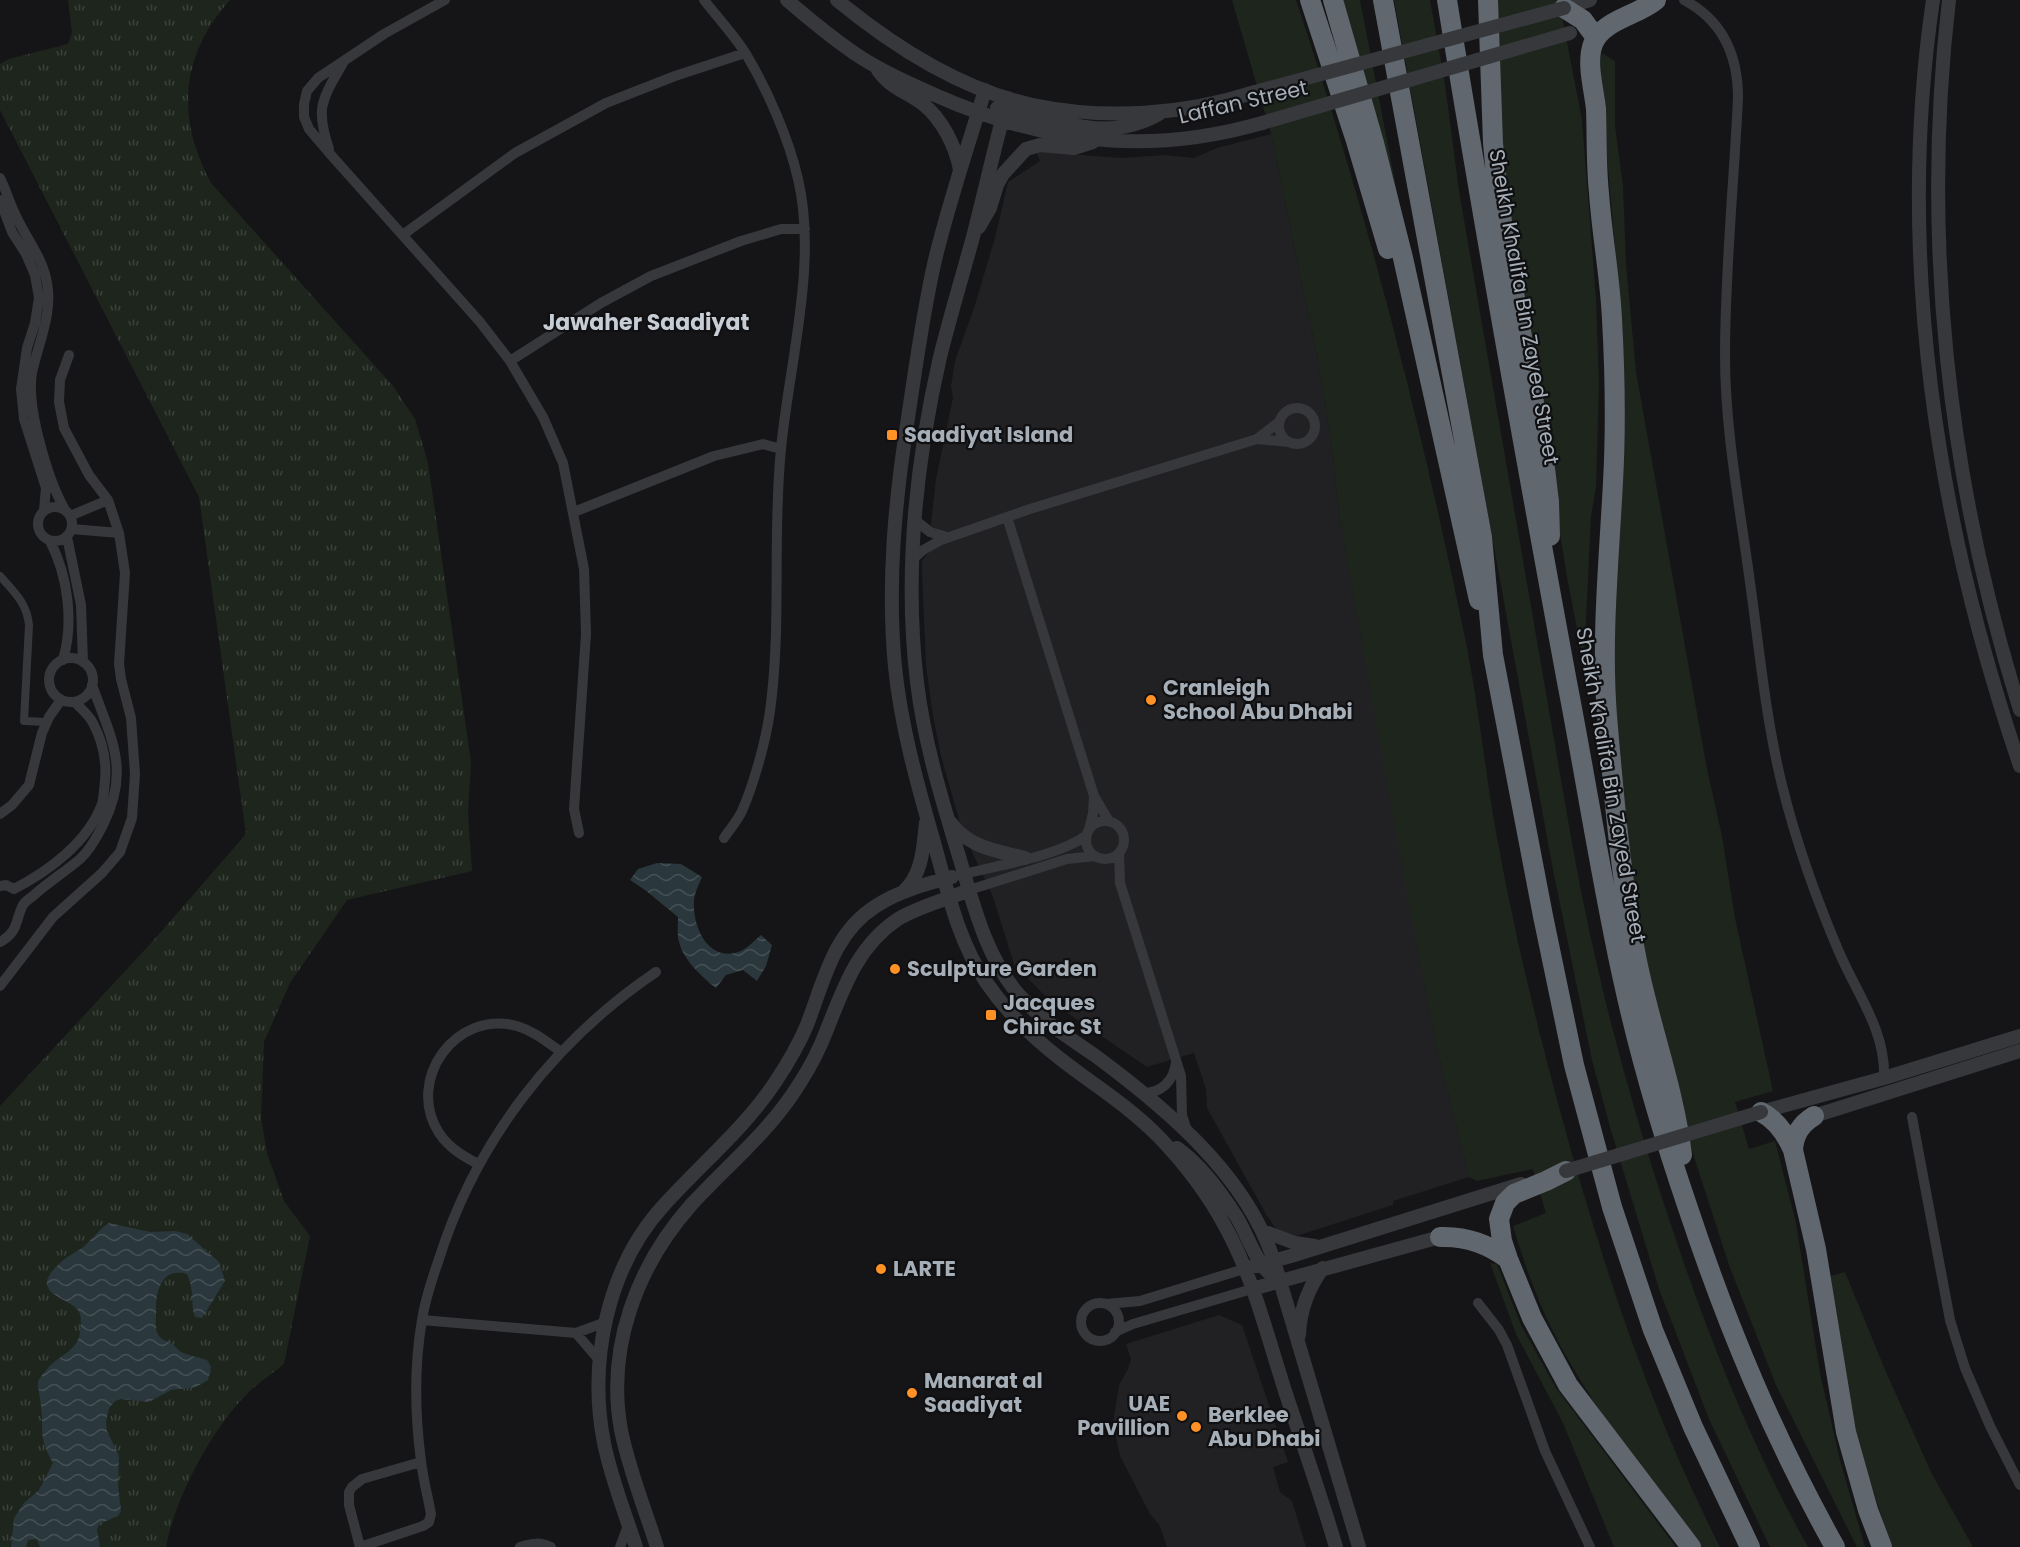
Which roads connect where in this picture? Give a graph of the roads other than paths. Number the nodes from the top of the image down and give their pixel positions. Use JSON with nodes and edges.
{"nodes":[{"id":1,"x":445,"y":0,"type":"edge"},
{"id":2,"x":704,"y":0,"type":"edge"},
{"id":3,"x":787,"y":0,"type":"edge"},
{"id":4,"x":837,"y":0,"type":"edge"},
{"id":5,"x":1310,"y":0,"type":"edge"},
{"id":6,"x":1333,"y":0,"type":"edge"},
{"id":7,"x":1383,"y":0,"type":"edge"},
{"id":8,"x":1447,"y":0,"type":"edge"},
{"id":9,"x":1488,"y":0,"type":"edge"},
{"id":10,"x":1590,"y":0,"type":"edge"},
{"id":11,"x":1657,"y":0,"type":"edge"},
{"id":12,"x":1684,"y":0,"type":"edge"},
{"id":13,"x":1933,"y":0,"type":"edge"},
{"id":14,"x":1949,"y":0,"type":"edge"},
{"id":15,"x":1564,"y":8,"type":"junction"},
{"id":16,"x":1592,"y":32,"type":"junction"},
{"id":17,"x":844,"y":46,"type":"junction"},
{"id":18,"x":745,"y":54,"type":"junction"},
{"id":19,"x":345,"y":60,"type":"junction"},
{"id":20,"x":875,"y":66,"type":"junction"},
{"id":21,"x":985,"y":90,"type":"junction"},
{"id":22,"x":979,"y":109,"type":"junction"},
{"id":23,"x":1004,"y":109,"type":"junction"},
{"id":24,"x":1095,"y":141,"type":"junction"},
{"id":25,"x":331,"y":155,"type":"junction"},
{"id":26,"x":960,"y":171,"type":"junction"},
{"id":27,"x":0,"y":178,"type":"edge"},
{"id":28,"x":0,"y":200,"type":"edge"},
{"id":29,"x":806,"y":229,"type":"junction"},
{"id":30,"x":974,"y":233,"type":"junction"},
{"id":31,"x":404,"y":234,"type":"junction"},
{"id":32,"x":69,"y":355,"type":"dead end"},
{"id":33,"x":510,"y":361,"type":"junction"},
{"id":34,"x":1427,"y":368,"type":"junction"},
{"id":35,"x":1279,"y":422,"type":"junction"},
{"id":36,"x":1257,"y":439,"type":"junction"},
{"id":37,"x":1289,"y":442,"type":"junction"},
{"id":38,"x":780,"y":448,"type":"junction"},
{"id":39,"x":108,"y":500,"type":"junction"},
{"id":40,"x":44,"y":510,"type":"junction"},
{"id":41,"x":574,"y":512,"type":"junction"},
{"id":42,"x":68,"y":513,"type":"junction"},
{"id":43,"x":1006,"y":517,"type":"junction"},
{"id":44,"x":915,"y":520,"type":"junction"},
{"id":45,"x":70,"y":533,"type":"junction"},
{"id":46,"x":119,"y":533,"type":"junction"},
{"id":47,"x":947,"y":537,"type":"junction"},
{"id":48,"x":50,"y":541,"type":"junction"},
{"id":49,"x":912,"y":559,"type":"junction"},
{"id":50,"x":0,"y":576,"type":"edge"},
{"id":51,"x":1548,"y":577,"type":"junction"},
{"id":52,"x":1493,"y":655,"type":"junction"},
{"id":53,"x":63,"y":660,"type":"junction"},
{"id":54,"x":83,"y":662,"type":"junction"},
{"id":55,"x":92,"y":686,"type":"junction"},
{"id":56,"x":61,"y":700,"type":"junction"},
{"id":57,"x":75,"y":702,"type":"junction"},
{"id":58,"x":2020,"y":710,"type":"edge"},
{"id":59,"x":47,"y":722,"type":"junction"},
{"id":60,"x":904,"y":729,"type":"junction"},
{"id":61,"x":2020,"y":766,"type":"edge"},
{"id":62,"x":1094,"y":796,"type":"junction"},
{"id":63,"x":0,"y":814,"type":"edge"},
{"id":64,"x":947,"y":816,"type":"junction"},
{"id":65,"x":927,"y":818,"type":"junction"},
{"id":66,"x":1109,"y":821,"type":"junction"},
{"id":67,"x":1088,"y":832,"type":"junction"},
{"id":68,"x":579,"y":833,"type":"dead end"},
{"id":69,"x":724,"y":838,"type":"dead end"},
{"id":70,"x":1119,"y":853,"type":"junction"},
{"id":71,"x":1098,"y":857,"type":"junction"},
{"id":72,"x":1026,"y":858,"type":"junction"},
{"id":73,"x":1120,"y":883,"type":"junction"},
{"id":74,"x":0,"y":886,"type":"edge"},
{"id":75,"x":956,"y":886,"type":"junction"},
{"id":76,"x":14,"y":889,"type":"junction"},
{"id":77,"x":904,"y":891,"type":"junction"},
{"id":78,"x":23,"y":906,"type":"junction"},
{"id":79,"x":0,"y":942,"type":"edge"},
{"id":80,"x":656,"y":972,"type":"dead end"},
{"id":81,"x":0,"y":986,"type":"edge"},
{"id":82,"x":2020,"y":1036,"type":"edge"},
{"id":83,"x":2020,"y":1051,"type":"edge"},
{"id":84,"x":561,"y":1052,"type":"junction"},
{"id":85,"x":1176,"y":1062,"type":"junction"},
{"id":86,"x":1884,"y":1078,"type":"junction"},
{"id":87,"x":1141,"y":1093,"type":"junction"},
{"id":88,"x":1761,"y":1112,"type":"junction"},
{"id":89,"x":1814,"y":1116,"type":"joint"},
{"id":90,"x":1912,"y":1117,"type":"dead end"},
{"id":91,"x":1188,"y":1134,"type":"junction"},
{"id":92,"x":1162,"y":1140,"type":"junction"},
{"id":93,"x":1793,"y":1150,"type":"junction"},
{"id":94,"x":478,"y":1164,"type":"junction"},
{"id":95,"x":1566,"y":1171,"type":"junction"},
{"id":96,"x":1684,"y":1197,"type":"junction"},
{"id":97,"x":1263,"y":1231,"type":"junction"},
{"id":98,"x":1440,"y":1237,"type":"joint"},
{"id":99,"x":1320,"y":1246,"type":"junction"},
{"id":100,"x":1508,"y":1259,"type":"junction"},
{"id":101,"x":1268,"y":1263,"type":"junction"},
{"id":102,"x":1323,"y":1268,"type":"junction"},
{"id":103,"x":1244,"y":1269,"type":"junction"},
{"id":104,"x":1280,"y":1280,"type":"junction"},
{"id":105,"x":1252,"y":1289,"type":"junction"},
{"id":106,"x":1478,"y":1303,"type":"dead end"},
{"id":107,"x":1106,"y":1304,"type":"junction"},
{"id":108,"x":422,"y":1320,"type":"junction"},
{"id":109,"x":606,"y":1322,"type":"junction"},
{"id":110,"x":1115,"y":1332,"type":"junction"},
{"id":111,"x":576,"y":1333,"type":"junction"},
{"id":112,"x":1299,"y":1343,"type":"junction"},
{"id":113,"x":600,"y":1361,"type":"junction"},
{"id":114,"x":421,"y":1462,"type":"junction"},
{"id":115,"x":2020,"y":1485,"type":"edge"},
{"id":116,"x":629,"y":1523,"type":"junction"},
{"id":117,"x":360,"y":1547,"type":"edge"},
{"id":118,"x":520,"y":1547,"type":"edge"},
{"id":119,"x":551,"y":1547,"type":"edge"},
{"id":120,"x":620,"y":1547,"type":"edge"},
{"id":121,"x":636,"y":1547,"type":"edge"},
{"id":122,"x":657,"y":1547,"type":"edge"},
{"id":123,"x":1336,"y":1547,"type":"edge"},
{"id":124,"x":1359,"y":1547,"type":"edge"},
{"id":125,"x":1590,"y":1547,"type":"edge"},
{"id":126,"x":1691,"y":1547,"type":"edge"},
{"id":127,"x":1750,"y":1547,"type":"edge"},
{"id":128,"x":1835,"y":1547,"type":"edge"},
{"id":129,"x":1881,"y":1547,"type":"edge"}],
"edges":[{"from":1,"to":19,"type":"street"},
{"from":2,"to":18,"type":"street"},
{"from":3,"to":17,"type":"street","name":"Laffan Street"},
{"from":4,"to":21,"type":"street","name":"Laffan Street"},
{"from":5,"to":34,"type":"highway"},
{"from":6,"to":34,"type":"highway"},
{"from":7,"to":52,"type":"highway"},
{"from":8,"to":51,"type":"highway","name":"Sheikh Khalifa Bin Zayed Street"},
{"from":9,"to":51,"type":"highway"},
{"from":10,"to":15,"type":"street","name":"Laffan Street"},
{"from":11,"to":16,"type":"highway"},
{"from":12,"to":86,"type":"street"},
{"from":13,"to":61,"type":"street"},
{"from":14,"to":58,"type":"street"},
{"from":15,"to":16,"type":"highway"},
{"from":15,"to":23,"type":"street","name":"Laffan Street","bridge":true},
{"from":16,"to":24,"type":"street","name":"Laffan Street","bridge":true},
{"from":16,"to":96,"type":"highway"},
{"from":17,"to":20,"type":"street","name":"Laffan Street"},
{"from":17,"to":22,"type":"street"},
{"from":18,"to":29,"type":"street"},
{"from":18,"to":31,"type":"street"},
{"from":19,"to":25,"type":"street"},
{"from":19,"to":25,"type":"street"},
{"from":20,"to":22,"type":"street","name":"Laffan Street"},
{"from":20,"to":26,"type":"street"},
{"from":21,"to":22,"type":"street"},
{"from":21,"to":23,"type":"street","name":"Laffan Street"},
{"from":22,"to":23,"type":"street","name":"Laffan Street"},
{"from":22,"to":23,"type":"street"},
{"from":22,"to":26,"type":"street"},
{"from":23,"to":24,"type":"street","name":"Laffan Street"},
{"from":23,"to":30,"type":"street"},
{"from":24,"to":30,"type":"street"},
{"from":25,"to":31,"type":"street"},
{"from":26,"to":60,"type":"street"},
{"from":27,"to":42,"type":"street"},
{"from":28,"to":40,"type":"street"},
{"from":29,"to":33,"type":"street"},
{"from":29,"to":38,"type":"street"},
{"from":30,"to":44,"type":"street"},
{"from":31,"to":33,"type":"street"},
{"from":32,"to":39,"type":"street"},
{"from":33,"to":41,"type":"street"},
{"from":34,"to":52,"type":"highway"},
{"from":35,"to":36,"type":"street"},
{"from":35,"to":37,"type":"street"},
{"from":35,"to":37,"type":"street"},
{"from":36,"to":37,"type":"street"},
{"from":36,"to":43,"type":"street"},
{"from":38,"to":41,"type":"street"},
{"from":38,"to":69,"type":"street"},
{"from":39,"to":42,"type":"street"},
{"from":39,"to":46,"type":"street"},
{"from":40,"to":42,"type":"street"},
{"from":40,"to":48,"type":"street"},
{"from":41,"to":68,"type":"street"},
{"from":42,"to":45,"type":"street"},
{"from":43,"to":47,"type":"street"},
{"from":43,"to":62,"type":"street"},
{"from":44,"to":47,"type":"street"},
{"from":44,"to":49,"type":"street"},
{"from":45,"to":46,"type":"street"},
{"from":45,"to":48,"type":"street"},
{"from":45,"to":54,"type":"street"},
{"from":46,"to":81,"type":"street"},
{"from":47,"to":49,"type":"street"},
{"from":48,"to":53,"type":"street"},
{"from":49,"to":64,"type":"street"},
{"from":50,"to":59,"type":"street"},
{"from":51,"to":96,"type":"highway","name":"Sheikh Khalifa Bin Zayed Street"},
{"from":52,"to":127,"type":"highway"},
{"from":53,"to":54,"type":"street"},
{"from":53,"to":56,"type":"street"},
{"from":54,"to":55,"type":"street"},
{"from":55,"to":57,"type":"street"},
{"from":55,"to":78,"type":"street"},
{"from":56,"to":57,"type":"street"},
{"from":56,"to":59,"type":"street"},
{"from":57,"to":76,"type":"street"},
{"from":59,"to":63,"type":"street"},
{"from":60,"to":65,"type":"street"},
{"from":60,"to":75,"type":"street"},
{"from":62,"to":66,"type":"street"},
{"from":62,"to":67,"type":"street"},
{"from":64,"to":72,"type":"street"},
{"from":64,"to":75,"type":"street"},
{"from":65,"to":75,"type":"street"},
{"from":65,"to":77,"type":"street"},
{"from":66,"to":67,"type":"street"},
{"from":66,"to":70,"type":"street"},
{"from":67,"to":71,"type":"street"},
{"from":67,"to":72,"type":"street"},
{"from":70,"to":71,"type":"street"},
{"from":70,"to":73,"type":"street"},
{"from":71,"to":73,"type":"street"},
{"from":71,"to":75,"type":"street"},
{"from":72,"to":75,"type":"street"},
{"from":73,"to":85,"type":"street"},
{"from":74,"to":76,"type":"street"},
{"from":75,"to":77,"type":"street"},
{"from":75,"to":87,"type":"street"},
{"from":75,"to":92,"type":"street"},
{"from":75,"to":122,"type":"street"},
{"from":76,"to":78,"type":"street"},
{"from":77,"to":109,"type":"street"},
{"from":78,"to":79,"type":"street"},
{"from":80,"to":84,"type":"street"},
{"from":82,"to":86,"type":"street"},
{"from":83,"to":89,"type":"street"},
{"from":84,"to":94,"type":"street"},
{"from":84,"to":94,"type":"street"},
{"from":85,"to":87,"type":"street"},
{"from":85,"to":91,"type":"street"},
{"from":86,"to":88,"type":"street"},
{"from":87,"to":91,"type":"street"},
{"from":88,"to":93,"type":"highway"},
{"from":88,"to":95,"type":"street","bridge":true},
{"from":89,"to":93,"type":"highway"},
{"from":90,"to":115,"type":"street"},
{"from":91,"to":97,"type":"street"},
{"from":92,"to":101,"type":"street"},
{"from":92,"to":103,"type":"street"},
{"from":93,"to":129,"type":"highway"},
{"from":94,"to":108,"type":"street"},
{"from":95,"to":99,"type":"street"},
{"from":95,"to":100,"type":"highway"},
{"from":96,"to":128,"type":"highway","name":"Sheikh Khalifa Bin Zayed Street"},
{"from":97,"to":99,"type":"street"},
{"from":97,"to":101,"type":"street"},
{"from":98,"to":100,"type":"highway"},
{"from":98,"to":102,"type":"street"},
{"from":99,"to":101,"type":"street"},
{"from":100,"to":126,"type":"highway"},
{"from":101,"to":103,"type":"street"},
{"from":101,"to":104,"type":"street"},
{"from":102,"to":104,"type":"street"},
{"from":102,"to":112,"type":"street"},
{"from":103,"to":105,"type":"street"},
{"from":103,"to":107,"type":"street"},
{"from":104,"to":105,"type":"street"},
{"from":104,"to":112,"type":"street"},
{"from":105,"to":110,"type":"street"},
{"from":105,"to":123,"type":"street"},
{"from":106,"to":125,"type":"street"},
{"from":107,"to":110,"type":"street"},
{"from":107,"to":110,"type":"street"},
{"from":108,"to":111,"type":"street"},
{"from":108,"to":114,"type":"street"},
{"from":109,"to":111,"type":"street"},
{"from":109,"to":113,"type":"street"},
{"from":111,"to":113,"type":"street"},
{"from":112,"to":124,"type":"street"},
{"from":113,"to":116,"type":"street"},
{"from":114,"to":117,"type":"street"},
{"from":114,"to":117,"type":"street"},
{"from":116,"to":120,"type":"street"},
{"from":116,"to":121,"type":"street"},
{"from":118,"to":119,"type":"street"}]}
